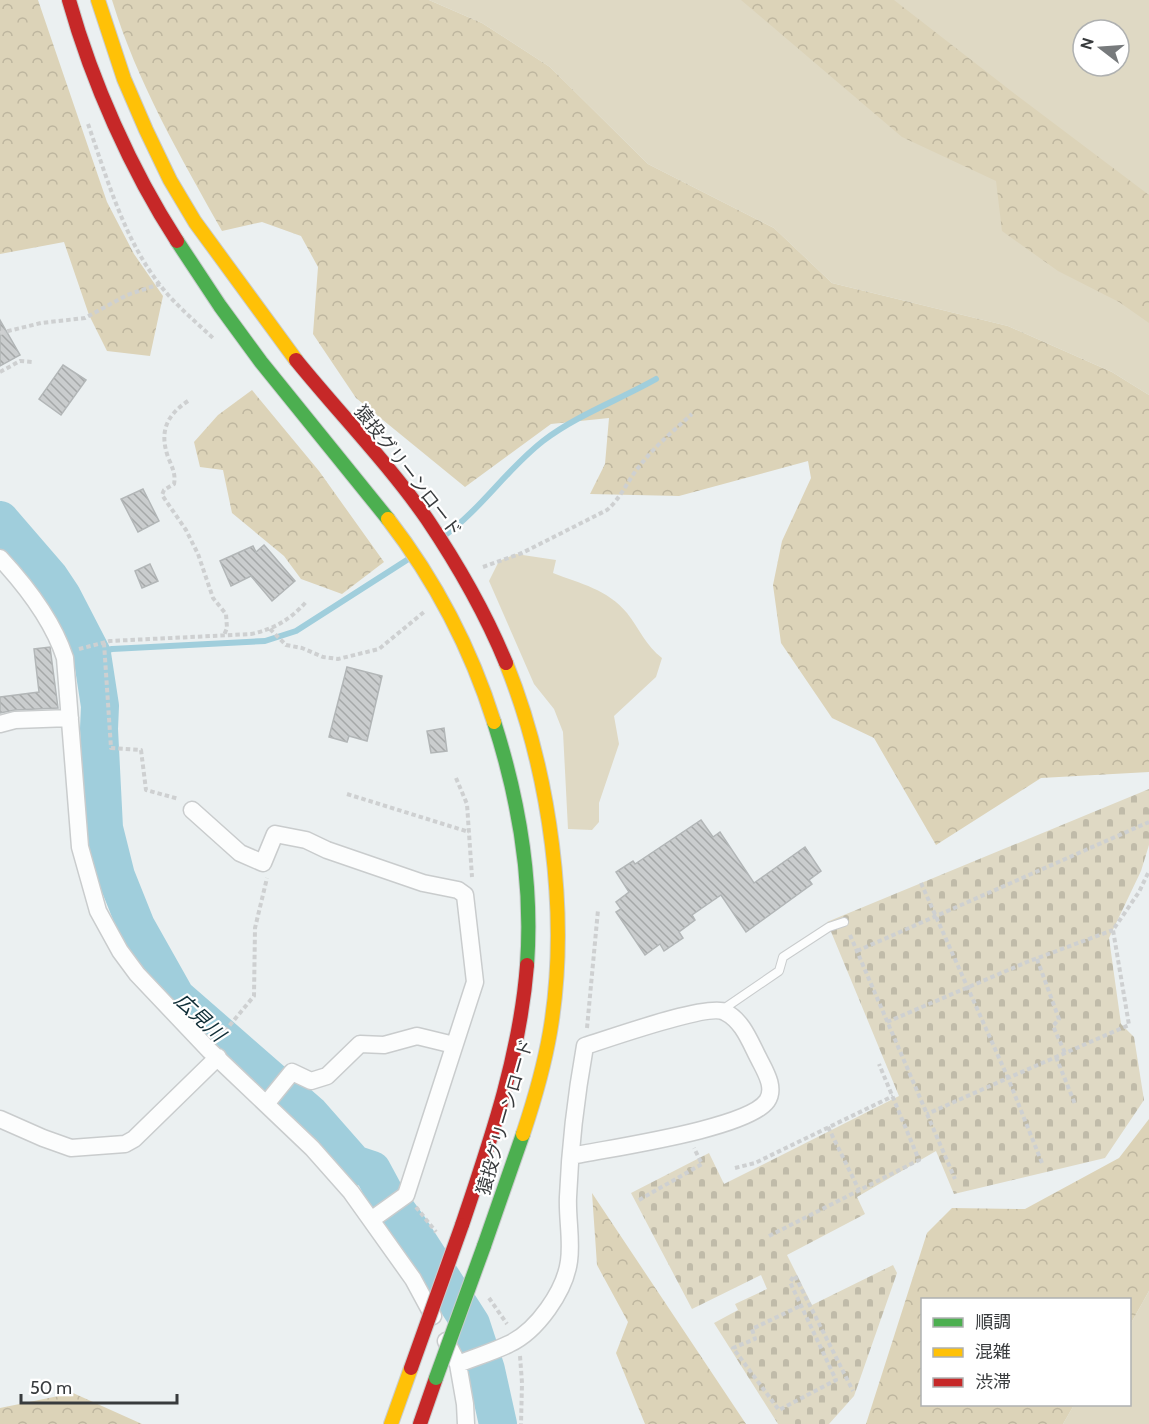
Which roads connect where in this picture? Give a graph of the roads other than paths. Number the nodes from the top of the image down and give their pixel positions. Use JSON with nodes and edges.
{"nodes":[{"id":1,"x":69,"y":0,"type":"edge"},
{"id":2,"x":98,"y":0,"type":"edge"},
{"id":3,"x":0,"y":558,"type":"edge"},
{"id":4,"x":70,"y":718,"type":"junction"},
{"id":5,"x":0,"y":724,"type":"edge"},
{"id":6,"x":192,"y":810,"type":"road end"},
{"id":7,"x":844,"y":922,"type":"road end"},
{"id":8,"x":722,"y":1010,"type":"junction"},
{"id":9,"x":454,"y":1045,"type":"junction"},
{"id":10,"x":214,"y":1054,"type":"junction"},
{"id":11,"x":266,"y":1103,"type":"junction"},
{"id":12,"x":0,"y":1119,"type":"edge"},
{"id":13,"x":572,"y":1156,"type":"junction"},
{"id":14,"x":371,"y":1219,"type":"junction"},
{"id":15,"x":464,"y":1361,"type":"junction"},
{"id":16,"x":391,"y":1424,"type":"edge"},
{"id":17,"x":420,"y":1424,"type":"edge"},
{"id":18,"x":466,"y":1424,"type":"edge"}],
"edges":[{"from":1,"to":16,"type":"main road","name":"猿投グリーンロード","bridge":true},
{"from":2,"to":17,"type":"main road","name":"猿投グリーンロード","bridge":true},
{"from":3,"to":4,"type":"street"},
{"from":4,"to":5,"type":"street"},
{"from":4,"to":10,"type":"street"},
{"from":6,"to":9,"type":"street"},
{"from":7,"to":8,"type":"lane"},
{"from":8,"to":13,"type":"street"},
{"from":8,"to":13,"type":"street"},
{"from":9,"to":11,"type":"street"},
{"from":9,"to":14,"type":"street"},
{"from":10,"to":11,"type":"street"},
{"from":10,"to":12,"type":"street"},
{"from":11,"to":14,"type":"street"},
{"from":13,"to":15,"type":"street"},
{"from":14,"to":15,"type":"street"},
{"from":15,"to":18,"type":"street"}]}
